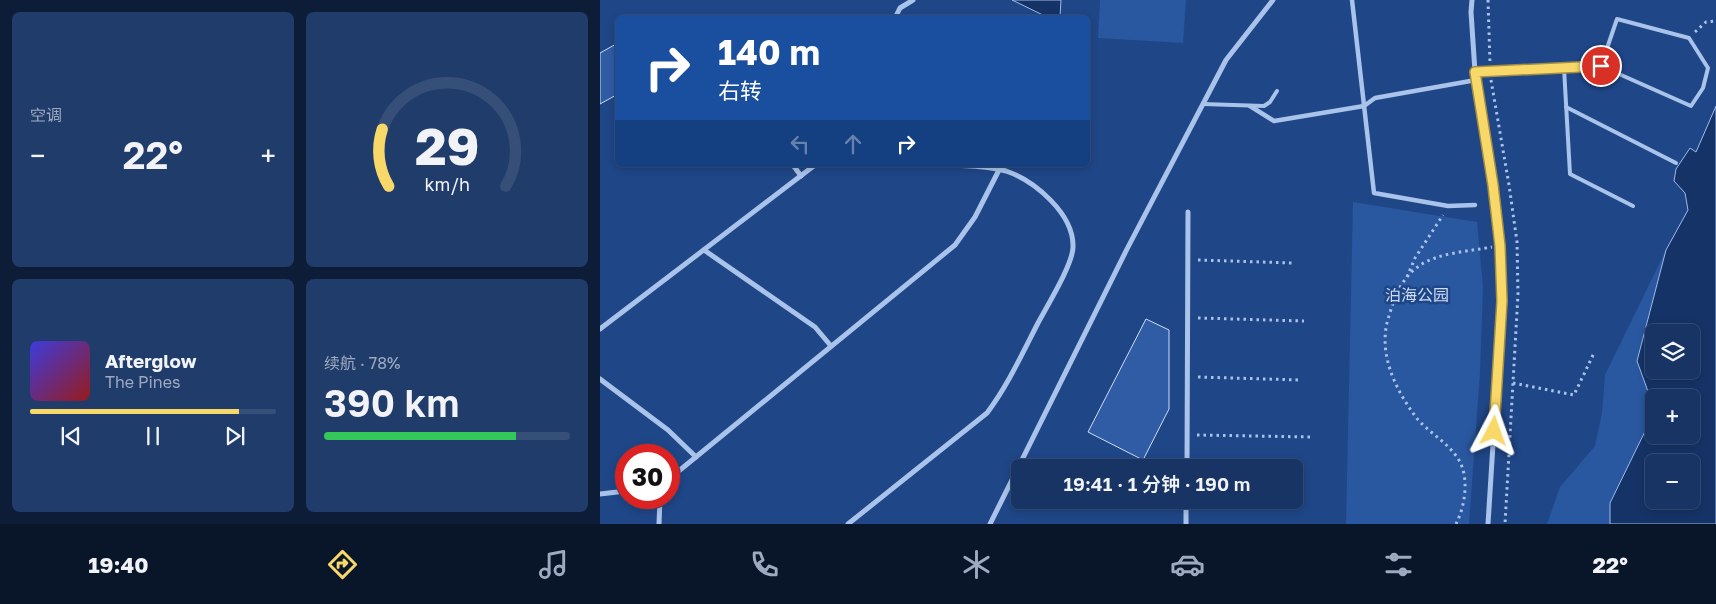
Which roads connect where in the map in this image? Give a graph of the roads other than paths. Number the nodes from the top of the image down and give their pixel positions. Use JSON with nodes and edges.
{"nodes":[{"id":1,"x":913,"y":0,"type":"edge"},
{"id":2,"x":1273,"y":0,"type":"edge"},
{"id":3,"x":1352,"y":0,"type":"edge"},
{"id":4,"x":1472,"y":0,"type":"edge"},
{"id":5,"x":896,"y":15,"type":"edge"},
{"id":6,"x":1601,"y":66,"type":"junction"},
{"id":7,"x":1564,"y":68,"type":"junction"},
{"id":8,"x":1475,"y":72,"type":"junction"},
{"id":9,"x":1476,"y":80,"type":"junction"},
{"id":10,"x":1277,"y":91,"type":"dead end"},
{"id":11,"x":1203,"y":104,"type":"junction"},
{"id":12,"x":1250,"y":106,"type":"junction"},
{"id":13,"x":1364,"y":106,"type":"junction"},
{"id":14,"x":1566,"y":107,"type":"junction"},
{"id":15,"x":1676,"y":163,"type":"dead end"},
{"id":16,"x":794,"y":167,"type":"edge"},
{"id":17,"x":812,"y":167,"type":"edge"},
{"id":18,"x":986,"y":167,"type":"edge"},
{"id":19,"x":999,"y":170,"type":"junction"},
{"id":20,"x":801,"y":176,"type":"junction"},
{"id":21,"x":1474,"y":205,"type":"dead end"},
{"id":22,"x":1633,"y":206,"type":"dead end"},
{"id":23,"x":1188,"y":212,"type":"dead end"},
{"id":24,"x":704,"y":250,"type":"junction"},
{"id":25,"x":600,"y":329,"type":"edge"},
{"id":26,"x":832,"y":346,"type":"junction"},
{"id":27,"x":600,"y":379,"type":"edge"},
{"id":28,"x":696,"y":458,"type":"junction"},
{"id":29,"x":1186,"y":459,"type":"edge"},
{"id":30,"x":680,"y":470,"type":"edge"},
{"id":31,"x":615,"y":493,"type":"edge"},
{"id":32,"x":600,"y":494,"type":"edge"},
{"id":33,"x":659,"y":509,"type":"edge"},
{"id":34,"x":1186,"y":509,"type":"edge"},
{"id":35,"x":658,"y":524,"type":"edge"},
{"id":36,"x":848,"y":524,"type":"edge"},
{"id":37,"x":990,"y":524,"type":"edge"},
{"id":38,"x":1186,"y":524,"type":"edge"},
{"id":39,"x":1488,"y":524,"type":"edge"}],
"edges":[{"from":1,"to":5,"type":"street"},
{"from":2,"to":11,"type":"street"},
{"from":3,"to":13,"type":"street"},
{"from":4,"to":8,"type":"street"},
{"from":6,"to":6,"type":"lane"},
{"from":6,"to":7,"type":"lane"},
{"from":7,"to":8,"type":"lane"},
{"from":7,"to":14,"type":"lane"},
{"from":8,"to":9,"type":"street"},
{"from":9,"to":13,"type":"street"},
{"from":9,"to":39,"type":"street"},
{"from":10,"to":12,"type":"lane"},
{"from":11,"to":12,"type":"lane"},
{"from":11,"to":37,"type":"street"},
{"from":12,"to":13,"type":"street"},
{"from":13,"to":21,"type":"street"},
{"from":14,"to":15,"type":"lane"},
{"from":14,"to":22,"type":"lane"},
{"from":16,"to":20,"type":"street"},
{"from":17,"to":20,"type":"street"},
{"from":18,"to":19,"type":"street"},
{"from":19,"to":26,"type":"street"},
{"from":19,"to":36,"type":"street"},
{"from":20,"to":24,"type":"street"},
{"from":23,"to":29,"type":"street"},
{"from":24,"to":25,"type":"street"},
{"from":24,"to":26,"type":"street"},
{"from":26,"to":28,"type":"street"},
{"from":27,"to":28,"type":"street"},
{"from":28,"to":30,"type":"street"},
{"from":31,"to":32,"type":"street"},
{"from":33,"to":35,"type":"street"},
{"from":34,"to":38,"type":"street"}]}
